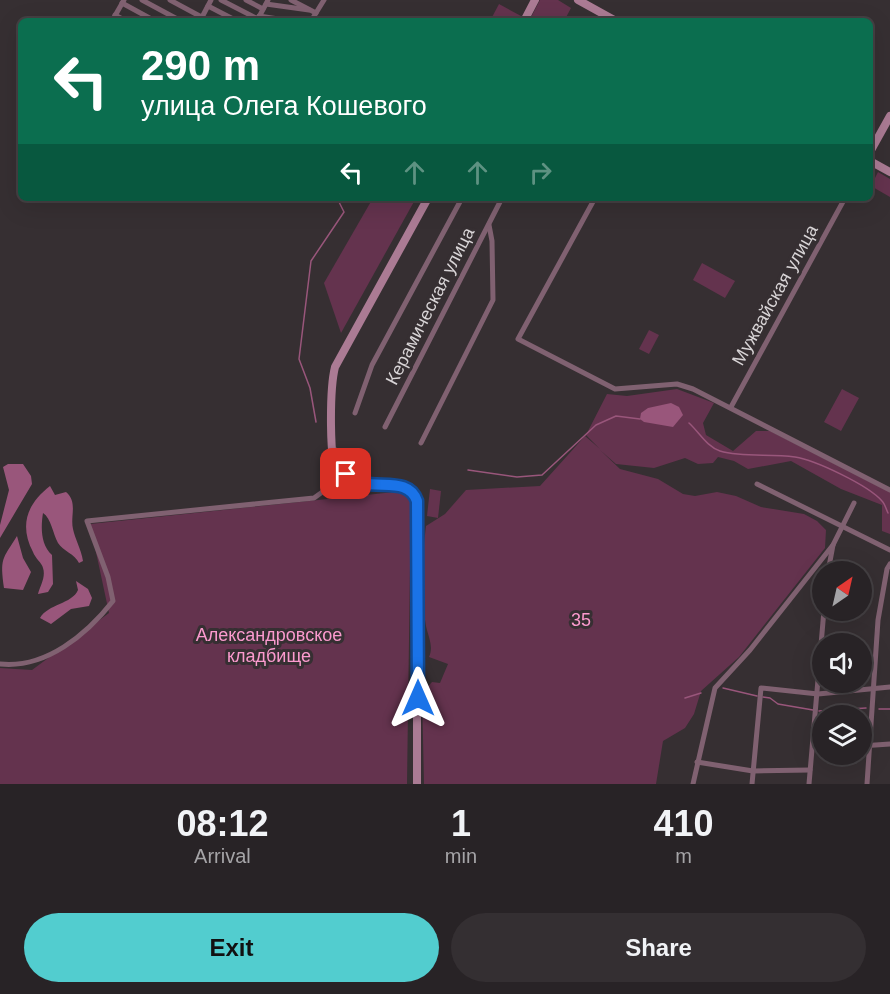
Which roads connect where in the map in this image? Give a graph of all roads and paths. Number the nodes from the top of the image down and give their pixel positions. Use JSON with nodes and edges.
{"nodes":[{"id":1,"x":142,"y":0,"type":"edge"},
{"id":2,"x":170,"y":0,"type":"edge"},
{"id":3,"x":211,"y":0,"type":"edge"},
{"id":4,"x":221,"y":0,"type":"edge"},
{"id":5,"x":246,"y":0,"type":"edge"},
{"id":6,"x":291,"y":0,"type":"edge"},
{"id":7,"x":324,"y":0,"type":"edge"},
{"id":8,"x":535,"y":0,"type":"edge"},
{"id":9,"x":578,"y":0,"type":"edge"},
{"id":10,"x":123,"y":2,"type":"edge"},
{"id":11,"x":232,"y":3,"type":"edge"},
{"id":12,"x":266,"y":4,"type":"edge"},
{"id":13,"x":208,"y":6,"type":"junction"},
{"id":14,"x":309,"y":10,"type":"junction"},
{"id":15,"x":316,"y":14,"type":"junction"},
{"id":16,"x":114,"y":18,"type":"edge"},
{"id":17,"x":150,"y":18,"type":"edge"},
{"id":18,"x":175,"y":18,"type":"edge"},
{"id":19,"x":199,"y":18,"type":"edge"},
{"id":20,"x":202,"y":18,"type":"edge"},
{"id":21,"x":231,"y":18,"type":"edge"},
{"id":22,"x":256,"y":18,"type":"edge"},
{"id":23,"x":259,"y":18,"type":"edge"},
{"id":24,"x":314,"y":18,"type":"edge"},
{"id":25,"x":526,"y":18,"type":"edge"},
{"id":26,"x":611,"y":18,"type":"edge"},
{"id":27,"x":890,"y":116,"type":"edge"},
{"id":28,"x":873,"y":147,"type":"edge"},
{"id":29,"x":873,"y":163,"type":"edge"},
{"id":30,"x":890,"y":172,"type":"edge"},
{"id":31,"x":426,"y":201,"type":"edge"},
{"id":32,"x":460,"y":201,"type":"edge"},
{"id":33,"x":500,"y":201,"type":"edge"},
{"id":34,"x":593,"y":201,"type":"edge"},
{"id":35,"x":843,"y":201,"type":"edge"},
{"id":36,"x":489,"y":224,"type":"junction"},
{"id":37,"x":731,"y":407,"type":"junction"},
{"id":38,"x":356,"y":413,"type":"dead end"},
{"id":39,"x":385,"y":427,"type":"dead end"},
{"id":40,"x":333,"y":441,"type":"junction"},
{"id":41,"x":421,"y":442,"type":"dead end"},
{"id":42,"x":339,"y":480,"type":"junction"},
{"id":43,"x":757,"y":484,"type":"dead end"},
{"id":44,"x":367,"y":485,"type":"junction"},
{"id":45,"x":890,"y":490,"type":"edge"},
{"id":46,"x":854,"y":503,"type":"dead end"},
{"id":47,"x":842,"y":528,"type":"junction"},
{"id":48,"x":833,"y":545,"type":"junction"},
{"id":49,"x":890,"y":550,"type":"edge"},
{"id":50,"x":830,"y":561,"type":"edge"},
{"id":51,"x":890,"y":564,"type":"edge"},
{"id":52,"x":823,"y":621,"type":"edge"},
{"id":53,"x":0,"y":664,"type":"edge"},
{"id":54,"x":890,"y":687,"type":"edge"},
{"id":55,"x":875,"y":688,"type":"junction"},
{"id":56,"x":818,"y":694,"type":"junction"},
{"id":57,"x":817,"y":705,"type":"edge"},
{"id":58,"x":872,"y":722,"type":"edge"},
{"id":59,"x":890,"y":744,"type":"edge"},
{"id":60,"x":872,"y":745,"type":"edge"},
{"id":61,"x":812,"y":755,"type":"edge"},
{"id":62,"x":697,"y":762,"type":"junction"},
{"id":63,"x":868,"y":765,"type":"edge"},
{"id":64,"x":810,"y":770,"type":"junction"},
{"id":65,"x":753,"y":771,"type":"junction"},
{"id":66,"x":417,"y":784,"type":"edge"},
{"id":67,"x":693,"y":784,"type":"edge"},
{"id":68,"x":752,"y":784,"type":"edge"},
{"id":69,"x":809,"y":784,"type":"edge"},
{"id":70,"x":867,"y":784,"type":"edge"}],
"edges":[{"from":1,"to":18,"type":"street"},
{"from":2,"to":19,"type":"street"},
{"from":3,"to":13,"type":"street"},
{"from":4,"to":11,"type":"street"},
{"from":5,"to":12,"type":"street"},
{"from":6,"to":14,"type":"street"},
{"from":7,"to":15,"type":"street"},
{"from":8,"to":25,"type":"main road"},
{"from":9,"to":26,"type":"main road"},
{"from":10,"to":16,"type":"street"},
{"from":10,"to":17,"type":"street"},
{"from":11,"to":22,"type":"street"},
{"from":12,"to":14,"type":"street"},
{"from":12,"to":23,"type":"street"},
{"from":13,"to":20,"type":"street"},
{"from":13,"to":21,"type":"street"},
{"from":14,"to":15,"type":"street"},
{"from":15,"to":24,"type":"street"},
{"from":27,"to":28,"type":"main road"},
{"from":29,"to":30,"type":"main road"},
{"from":31,"to":40,"type":"main road"},
{"from":32,"to":38,"type":"street"},
{"from":33,"to":36,"type":"street","name":"Керамическая улица"},
{"from":34,"to":37,"type":"street"},
{"from":35,"to":37,"type":"street","name":"Мужвайская улица"},
{"from":36,"to":39,"type":"street","name":"Керамическая улица"},
{"from":36,"to":41,"type":"street"},
{"from":37,"to":45,"type":"street"},
{"from":40,"to":42,"type":"main road"},
{"from":40,"to":44,"type":"main road"},
{"from":42,"to":44,"type":"main road"},
{"from":42,"to":53,"type":"street"},
{"from":43,"to":47,"type":"street"},
{"from":44,"to":66,"type":"main road"},
{"from":46,"to":47,"type":"street"},
{"from":47,"to":48,"type":"street"},
{"from":47,"to":49,"type":"street"},
{"from":48,"to":50,"type":"street"},
{"from":48,"to":62,"type":"street"},
{"from":51,"to":55,"type":"street"},
{"from":52,"to":56,"type":"street"},
{"from":54,"to":55,"type":"street"},
{"from":55,"to":56,"type":"street"},
{"from":55,"to":58,"type":"street"},
{"from":56,"to":57,"type":"street"},
{"from":56,"to":65,"type":"street"},
{"from":59,"to":60,"type":"street"},
{"from":61,"to":64,"type":"street"},
{"from":62,"to":65,"type":"street"},
{"from":62,"to":67,"type":"street"},
{"from":63,"to":70,"type":"street"},
{"from":64,"to":65,"type":"street"},
{"from":64,"to":69,"type":"street"},
{"from":65,"to":68,"type":"street"}]}
